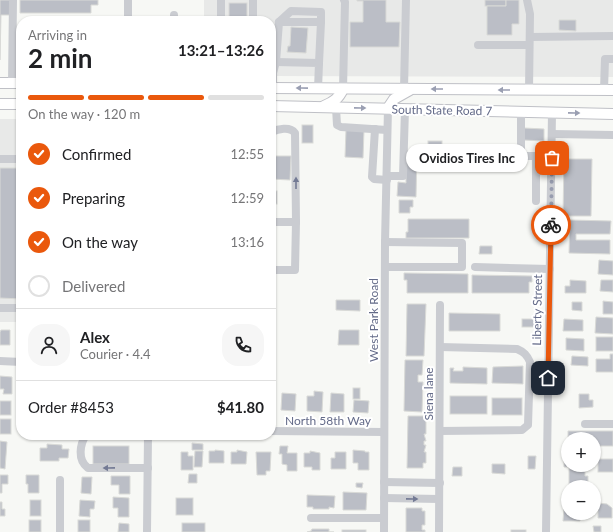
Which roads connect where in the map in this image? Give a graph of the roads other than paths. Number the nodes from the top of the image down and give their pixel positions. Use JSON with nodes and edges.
{"nodes":[{"id":1,"x":13,"y":0,"type":"edge"},
{"id":2,"x":128,"y":0,"type":"edge"},
{"id":3,"x":221,"y":0,"type":"edge"},
{"id":4,"x":253,"y":0,"type":"edge"},
{"id":5,"x":406,"y":0,"type":"edge"},
{"id":6,"x":527,"y":0,"type":"edge"},
{"id":7,"x":346,"y":1,"type":"edge"},
{"id":8,"x":128,"y":16,"type":"edge"},
{"id":9,"x":221,"y":16,"type":"edge"},
{"id":10,"x":252,"y":16,"type":"edge"},
{"id":11,"x":613,"y":36,"type":"edge"},
{"id":12,"x":530,"y":41,"type":"junction"},
{"id":13,"x":478,"y":45,"type":"dead end"},
{"id":14,"x":613,"y":59,"type":"edge"},
{"id":15,"x":16,"y":62,"type":"edge"},
{"id":16,"x":276,"y":62,"type":"joint"},
{"id":17,"x":319,"y":63,"type":"junction"},
{"id":18,"x":0,"y":83,"type":"edge"},
{"id":19,"x":16,"y":83,"type":"edge"},
{"id":20,"x":276,"y":88,"type":"edge"},
{"id":21,"x":318,"y":88,"type":"junction"},
{"id":22,"x":343,"y":89,"type":"junction"},
{"id":23,"x":408,"y":89,"type":"junction"},
{"id":24,"x":529,"y":90,"type":"junction"},
{"id":25,"x":608,"y":90,"type":"edge"},
{"id":26,"x":0,"y":104,"type":"edge"},
{"id":27,"x":16,"y":104,"type":"edge"},
{"id":28,"x":276,"y":106,"type":"edge"},
{"id":29,"x":321,"y":107,"type":"junction"},
{"id":30,"x":336,"y":108,"type":"junction"},
{"id":31,"x":388,"y":108,"type":"junction"},
{"id":32,"x":405,"y":109,"type":"junction"},
{"id":33,"x":521,"y":111,"type":"junction"},
{"id":34,"x":552,"y":112,"type":"junction"},
{"id":35,"x":613,"y":114,"type":"edge"},
{"id":36,"x":375,"y":129,"type":"junction"},
{"id":37,"x":276,"y":130,"type":"edge"},
{"id":38,"x":387,"y":130,"type":"junction"},
{"id":39,"x":552,"y":134,"type":"junction"},
{"id":40,"x":613,"y":135,"type":"edge"},
{"id":41,"x":0,"y":159,"type":"edge"},
{"id":42,"x":16,"y":159,"type":"edge"},
{"id":43,"x":373,"y":163,"type":"junction"},
{"id":44,"x":388,"y":163,"type":"junction"},
{"id":45,"x":551,"y":170,"type":"junction"},
{"id":46,"x":536,"y":171,"type":"junction"},
{"id":47,"x":387,"y":178,"type":"junction"},
{"id":48,"x":536,"y":201,"type":"dead end"},
{"id":49,"x":276,"y":222,"type":"edge"},
{"id":50,"x":296,"y":222,"type":"junction"},
{"id":51,"x":385,"y":242,"type":"junction"},
{"id":52,"x":385,"y":266,"type":"junction"},
{"id":53,"x":475,"y":267,"type":"dead end"},
{"id":54,"x":550,"y":269,"type":"junction"},
{"id":55,"x":276,"y":270,"type":"edge"},
{"id":56,"x":440,"y":305,"type":"dead end"},
{"id":57,"x":0,"y":308,"type":"edge"},
{"id":58,"x":16,"y":308,"type":"edge"},
{"id":59,"x":440,"y":347,"type":"junction"},
{"id":60,"x":0,"y":361,"type":"edge"},
{"id":61,"x":16,"y":362,"type":"edge"},
{"id":62,"x":585,"y":424,"type":"dead end"},
{"id":63,"x":613,"y":424,"type":"edge"},
{"id":64,"x":276,"y":431,"type":"edge"},
{"id":65,"x":440,"y":431,"type":"junction"},
{"id":66,"x":384,"y":432,"type":"junction"},
{"id":67,"x":83,"y":440,"type":"edge"},
{"id":68,"x":148,"y":440,"type":"edge"},
{"id":69,"x":148,"y":468,"type":"junction"},
{"id":70,"x":60,"y":480,"type":"dead end"},
{"id":71,"x":384,"y":482,"type":"junction"},
{"id":72,"x":440,"y":483,"type":"junction"},
{"id":73,"x":384,"y":498,"type":"junction"},
{"id":74,"x":440,"y":499,"type":"junction"},
{"id":75,"x":311,"y":518,"type":"dead end"},
{"id":76,"x":384,"y":518,"type":"junction"},
{"id":77,"x":60,"y":532,"type":"edge"},
{"id":78,"x":147,"y":532,"type":"edge"},
{"id":79,"x":384,"y":532,"type":"edge"},
{"id":80,"x":439,"y":532,"type":"edge"},
{"id":81,"x":546,"y":532,"type":"edge"}],
"edges":[{"from":1,"to":15,"type":"street"},
{"from":2,"to":8,"type":"street"},
{"from":3,"to":9,"type":"street"},
{"from":4,"to":10,"type":"street"},
{"from":5,"to":23,"type":"street"},
{"from":6,"to":12,"type":"street"},
{"from":7,"to":22,"type":"street"},
{"from":11,"to":12,"type":"street"},
{"from":12,"to":13,"type":"street"},
{"from":12,"to":24,"type":"street"},
{"from":14,"to":25,"type":"street"},
{"from":16,"to":17,"type":"street"},
{"from":16,"to":17,"type":"street"},
{"from":17,"to":21,"type":"street"},
{"from":18,"to":19,"type":"main road"},
{"from":21,"to":20,"type":"main road","name":"South State Road 7","one_way":true},
{"from":21,"to":22,"type":"main road","name":"South State Road 7"},
{"from":22,"to":23,"type":"main road","name":"South State Road 7"},
{"from":22,"to":29,"type":"main road"},
{"from":24,"to":23,"type":"main road","name":"South State Road 7","one_way":true},
{"from":23,"to":31,"type":"main road"},
{"from":24,"to":25,"type":"main road","name":"South State Road 7"},
{"from":26,"to":27,"type":"main road"},
{"from":28,"to":29,"type":"main road","name":"South State Road 7"},
{"from":29,"to":30,"type":"main road","name":"South State Road 7"},
{"from":30,"to":31,"type":"main road","name":"South State Road 7","one_way":true},
{"from":30,"to":36,"type":"street"},
{"from":31,"to":32,"type":"main road","name":"South State Road 7"},
{"from":31,"to":38,"type":"street","name":"West Park Road"},
{"from":32,"to":33,"type":"main road","name":"South State Road 7"},
{"from":32,"to":47,"type":"street"},
{"from":33,"to":34,"type":"main road","name":"South State Road 7"},
{"from":33,"to":46,"type":"street"},
{"from":34,"to":35,"type":"main road","name":"South State Road 7","one_way":true},
{"from":34,"to":39,"type":"street","name":"Liberty Street"},
{"from":36,"to":38,"type":"street"},
{"from":36,"to":43,"type":"street"},
{"from":50,"to":37,"type":"street","one_way":true},
{"from":38,"to":44,"type":"street","name":"West Park Road"},
{"from":39,"to":40,"type":"street"},
{"from":39,"to":45,"type":"street","name":"Liberty Street"},
{"from":41,"to":42,"type":"street"},
{"from":43,"to":44,"type":"street"},
{"from":43,"to":47,"type":"street"},
{"from":44,"to":47,"type":"street","name":"West Park Road"},
{"from":45,"to":46,"type":"street"},
{"from":45,"to":54,"type":"street","name":"Liberty Street"},
{"from":46,"to":48,"type":"street"},
{"from":47,"to":51,"type":"street","name":"West Park Road"},
{"from":49,"to":50,"type":"street"},
{"from":50,"to":55,"type":"street"},
{"from":51,"to":52,"type":"street","name":"West Park Road"},
{"from":51,"to":52,"type":"street"},
{"from":52,"to":66,"type":"street","name":"West Park Road"},
{"from":53,"to":54,"type":"street"},
{"from":54,"to":81,"type":"street","name":"Liberty Street"},
{"from":56,"to":59,"type":"street","name":"Siena lane"},
{"from":57,"to":58,"type":"street"},
{"from":59,"to":65,"type":"street","name":"Siena lane"},
{"from":59,"to":65,"type":"street"},
{"from":60,"to":61,"type":"street"},
{"from":62,"to":63,"type":"street"},
{"from":64,"to":66,"type":"street","name":"North 58th Way"},
{"from":65,"to":72,"type":"street","name":"Siena lane"},
{"from":66,"to":71,"type":"street","name":"West Park Road"},
{"from":69,"to":67,"type":"street","one_way":true},
{"from":68,"to":69,"type":"street"},
{"from":69,"to":78,"type":"street"},
{"from":70,"to":77,"type":"street"},
{"from":71,"to":72,"type":"street"},
{"from":71,"to":73,"type":"street","name":"West Park Road"},
{"from":72,"to":74,"type":"street","name":"Siena lane"},
{"from":73,"to":74,"type":"street","one_way":true},
{"from":73,"to":76,"type":"street","name":"West Park Road"},
{"from":74,"to":80,"type":"street","name":"Siena lane"},
{"from":75,"to":76,"type":"street"},
{"from":76,"to":79,"type":"street","name":"West Park Road"}]}
